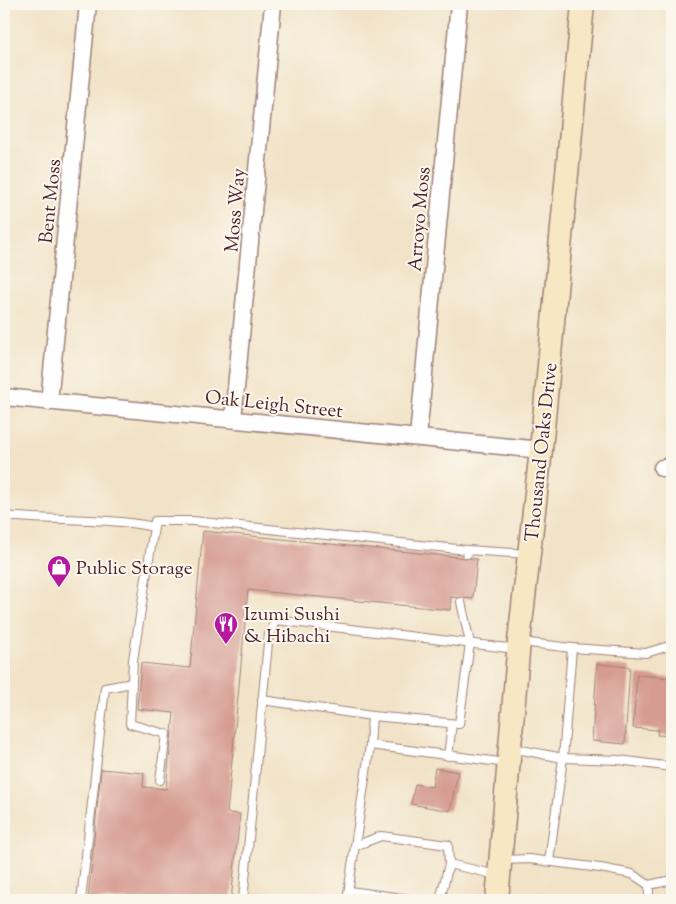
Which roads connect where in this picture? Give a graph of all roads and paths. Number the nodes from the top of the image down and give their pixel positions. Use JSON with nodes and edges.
{"nodes":[{"id":1,"x":88,"y":4,"type":"edge"},
{"id":2,"x":274,"y":4,"type":"edge"},
{"id":3,"x":459,"y":4,"type":"edge"},
{"id":4,"x":583,"y":4,"type":"edge"},
{"id":5,"x":4,"y":397,"type":"edge"},
{"id":6,"x":49,"y":402,"type":"junction"},
{"id":7,"x":234,"y":420,"type":"junction"},
{"id":8,"x":418,"y":438,"type":"junction"},
{"id":9,"x":541,"y":450,"type":"junction"},
{"id":10,"x":4,"y":516,"type":"edge"},
{"id":11,"x":154,"y":527,"type":"junction"},
{"id":12,"x":529,"y":554,"type":"junction"},
{"id":13,"x":461,"y":602,"type":"dead end"},
{"id":14,"x":470,"y":644,"type":"junction"},
{"id":15,"x":519,"y":645,"type":"junction"},
{"id":16,"x":672,"y":645,"type":"edge"},
{"id":17,"x":572,"y":648,"type":"junction"},
{"id":18,"x":132,"y":683,"type":"junction"},
{"id":19,"x":262,"y":700,"type":"junction"},
{"id":20,"x":372,"y":716,"type":"junction"},
{"id":21,"x":452,"y":724,"type":"junction"},
{"id":22,"x":370,"y":745,"type":"junction"},
{"id":23,"x":448,"y":756,"type":"junction"},
{"id":24,"x":510,"y":756,"type":"junction"},
{"id":25,"x":563,"y":758,"type":"junction"},
{"id":26,"x":672,"y":767,"type":"edge"},
{"id":27,"x":160,"y":780,"type":"dead end"},
{"id":28,"x":355,"y":846,"type":"junction"},
{"id":29,"x":550,"y":861,"type":"junction"},
{"id":30,"x":449,"y":864,"type":"junction"},
{"id":31,"x":500,"y":867,"type":"junction"},
{"id":32,"x":672,"y":880,"type":"edge"},
{"id":33,"x":649,"y":885,"type":"junction"},
{"id":34,"x":349,"y":891,"type":"junction"},
{"id":35,"x":81,"y":900,"type":"edge"},
{"id":36,"x":243,"y":900,"type":"edge"},
{"id":37,"x":347,"y":900,"type":"edge"},
{"id":38,"x":418,"y":900,"type":"edge"},
{"id":39,"x":440,"y":900,"type":"edge"},
{"id":40,"x":497,"y":900,"type":"edge"},
{"id":41,"x":649,"y":900,"type":"edge"}],
"edges":[{"from":1,"to":6,"type":"street","name":"Bent Moss"},
{"from":2,"to":7,"type":"street","name":"Moss Way"},
{"from":3,"to":8,"type":"street","name":"Arroyo Moss"},
{"from":4,"to":9,"type":"main road","name":"Thousand Oaks Drive"},
{"from":5,"to":6,"type":"street","name":"Oak Leigh Street"},
{"from":6,"to":7,"type":"street","name":"Oak Leigh Street"},
{"from":7,"to":8,"type":"street","name":"Oak Leigh Street"},
{"from":8,"to":9,"type":"street","name":"Oak Leigh Street"},
{"from":9,"to":12,"type":"main road","name":"Thousand Oaks Drive"},
{"from":10,"to":11,"type":"lane"},
{"from":11,"to":12,"type":"lane"},
{"from":11,"to":18,"type":"lane"},
{"from":12,"to":15,"type":"main road","name":"Thousand Oaks Drive"},
{"from":13,"to":14,"type":"lane"},
{"from":14,"to":15,"type":"lane"},
{"from":14,"to":19,"type":"lane"},
{"from":14,"to":21,"type":"lane"},
{"from":15,"to":17,"type":"lane"},
{"from":15,"to":24,"type":"main road","name":"Thousand Oaks Drive"},
{"from":16,"to":17,"type":"lane"},
{"from":17,"to":25,"type":"lane"},
{"from":18,"to":27,"type":"lane"},
{"from":18,"to":35,"type":"lane"},
{"from":19,"to":20,"type":"lane"},
{"from":19,"to":36,"type":"lane"},
{"from":20,"to":21,"type":"lane"},
{"from":20,"to":22,"type":"lane"},
{"from":21,"to":23,"type":"lane"},
{"from":22,"to":23,"type":"lane"},
{"from":22,"to":28,"type":"lane"},
{"from":23,"to":24,"type":"lane"},
{"from":24,"to":25,"type":"lane"},
{"from":24,"to":31,"type":"main road","name":"Thousand Oaks Drive"},
{"from":25,"to":26,"type":"lane"},
{"from":25,"to":29,"type":"lane"},
{"from":28,"to":30,"type":"lane"},
{"from":28,"to":34,"type":"lane"},
{"from":29,"to":31,"type":"lane"},
{"from":29,"to":33,"type":"lane"},
{"from":30,"to":31,"type":"lane"},
{"from":30,"to":39,"type":"lane"},
{"from":31,"to":40,"type":"main road","name":"Thousand Oaks Drive"},
{"from":32,"to":33,"type":"lane"},
{"from":33,"to":41,"type":"lane"},
{"from":34,"to":37,"type":"lane"},
{"from":34,"to":38,"type":"lane"}]}
